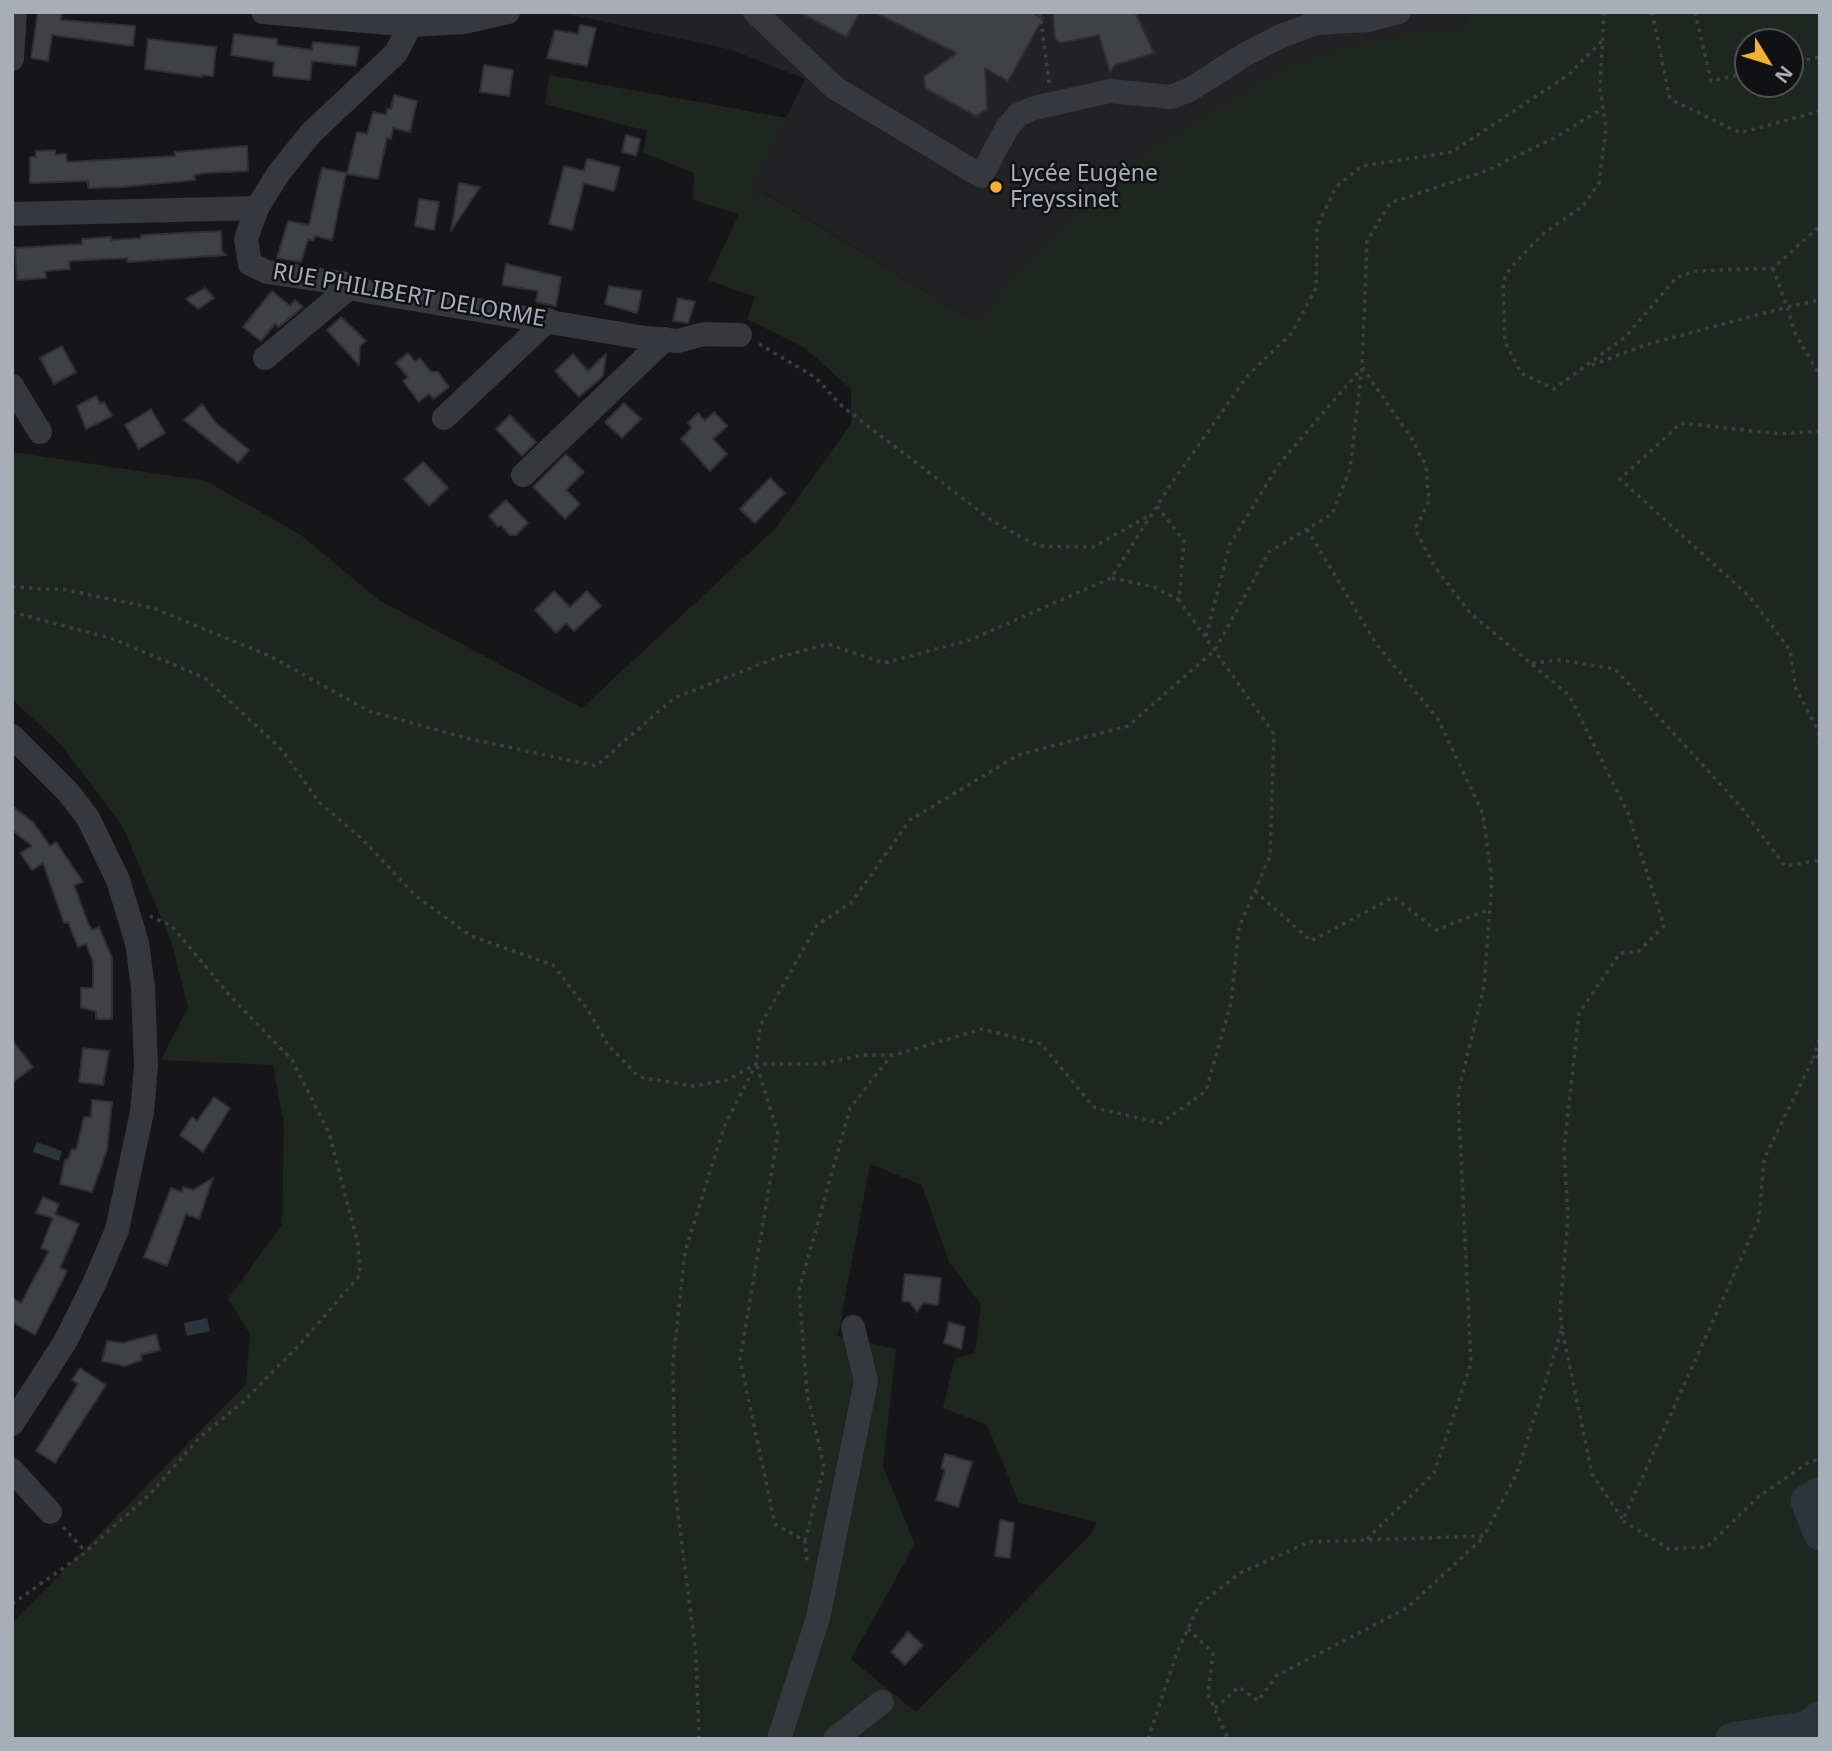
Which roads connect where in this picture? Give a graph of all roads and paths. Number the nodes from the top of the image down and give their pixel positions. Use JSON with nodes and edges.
{"nodes":[{"id":1,"x":15,"y":12,"type":"edge"},
{"id":2,"x":509,"y":12,"type":"edge"},
{"id":3,"x":755,"y":12,"type":"edge"},
{"id":4,"x":1040,"y":12,"type":"edge"},
{"id":5,"x":1399,"y":12,"type":"edge"},
{"id":6,"x":1604,"y":12,"type":"edge"},
{"id":7,"x":1652,"y":12,"type":"edge"},
{"id":8,"x":1695,"y":12,"type":"edge"},
{"id":9,"x":279,"y":13,"type":"edge"},
{"id":10,"x":414,"y":19,"type":"edge"},
{"id":11,"x":1605,"y":38,"type":"junction"},
{"id":12,"x":12,"y":59,"type":"edge"},
{"id":13,"x":1734,"y":76,"type":"edge"},
{"id":14,"x":1052,"y":104,"type":"junction"},
{"id":15,"x":1603,"y":108,"type":"junction"},
{"id":16,"x":1820,"y":111,"type":"edge"},
{"id":17,"x":257,"y":208,"type":"junction"},
{"id":18,"x":12,"y":214,"type":"edge"},
{"id":19,"x":1820,"y":226,"type":"edge"},
{"id":20,"x":1773,"y":268,"type":"junction"},
{"id":21,"x":350,"y":287,"type":"junction"},
{"id":22,"x":1820,"y":300,"type":"edge"},
{"id":23,"x":1787,"y":307,"type":"junction"},
{"id":24,"x":548,"y":320,"type":"junction"},
{"id":25,"x":740,"y":335,"type":"joint"},
{"id":26,"x":665,"y":340,"type":"junction"},
{"id":27,"x":265,"y":358,"type":"dead end"},
{"id":28,"x":1362,"y":367,"type":"junction"},
{"id":29,"x":1587,"y":367,"type":"junction"},
{"id":30,"x":1820,"y":376,"type":"edge"},
{"id":31,"x":12,"y":386,"type":"edge"},
{"id":32,"x":444,"y":418,"type":"dead end"},
{"id":33,"x":1820,"y":431,"type":"edge"},
{"id":34,"x":40,"y":432,"type":"dead end"},
{"id":35,"x":523,"y":475,"type":"dead end"},
{"id":36,"x":1157,"y":506,"type":"junction"},
{"id":37,"x":1153,"y":513,"type":"junction"},
{"id":38,"x":1307,"y":529,"type":"junction"},
{"id":39,"x":1111,"y":578,"type":"junction"},
{"id":40,"x":12,"y":587,"type":"edge"},
{"id":41,"x":1179,"y":600,"type":"junction"},
{"id":42,"x":12,"y":612,"type":"edge"},
{"id":43,"x":1205,"y":637,"type":"junction"},
{"id":44,"x":1215,"y":650,"type":"junction"},
{"id":45,"x":1530,"y":663,"type":"junction"},
{"id":46,"x":12,"y":736,"type":"edge"},
{"id":47,"x":1820,"y":772,"type":"edge"},
{"id":48,"x":1820,"y":860,"type":"edge"},
{"id":49,"x":1255,"y":891,"type":"junction"},
{"id":50,"x":126,"y":905,"type":"junction"},
{"id":51,"x":1490,"y":909,"type":"junction"},
{"id":52,"x":1820,"y":1038,"type":"edge"},
{"id":53,"x":895,"y":1055,"type":"junction"},
{"id":54,"x":1820,"y":1056,"type":"edge"},
{"id":55,"x":1813,"y":1059,"type":"junction"},
{"id":56,"x":756,"y":1064,"type":"junction"},
{"id":57,"x":853,"y":1327,"type":"dead end"},
{"id":58,"x":1562,"y":1329,"type":"junction"},
{"id":59,"x":12,"y":1424,"type":"edge"},
{"id":60,"x":1820,"y":1459,"type":"edge"},
{"id":61,"x":12,"y":1470,"type":"edge"},
{"id":62,"x":50,"y":1512,"type":"joint"},
{"id":63,"x":1623,"y":1520,"type":"junction"},
{"id":64,"x":1484,"y":1536,"type":"junction"},
{"id":65,"x":1366,"y":1540,"type":"junction"},
{"id":66,"x":805,"y":1541,"type":"junction"},
{"id":67,"x":86,"y":1552,"type":"junction"},
{"id":68,"x":807,"y":1567,"type":"dead end"},
{"id":69,"x":12,"y":1604,"type":"edge"},
{"id":70,"x":1188,"y":1629,"type":"junction"},
{"id":71,"x":882,"y":1702,"type":"dead end"},
{"id":72,"x":1215,"y":1708,"type":"junction"},
{"id":73,"x":699,"y":1739,"type":"edge"},
{"id":74,"x":779,"y":1739,"type":"edge"},
{"id":75,"x":835,"y":1739,"type":"edge"},
{"id":76,"x":1148,"y":1739,"type":"edge"},
{"id":77,"x":1228,"y":1739,"type":"edge"}],
"edges":[{"from":1,"to":12,"type":"street"},
{"from":2,"to":10,"type":"street"},
{"from":3,"to":14,"type":"street"},
{"from":4,"to":14,"type":"path"},
{"from":5,"to":14,"type":"street"},
{"from":6,"to":11,"type":"path"},
{"from":7,"to":16,"type":"path"},
{"from":8,"to":13,"type":"path"},
{"from":9,"to":10,"type":"street"},
{"from":10,"to":17,"type":"street","name":"RUE PHILIBERT DELORME"},
{"from":11,"to":15,"type":"path"},
{"from":11,"to":36,"type":"path"},
{"from":15,"to":28,"type":"path"},
{"from":15,"to":29,"type":"path"},
{"from":17,"to":18,"type":"street"},
{"from":17,"to":21,"type":"street","name":"RUE PHILIBERT DELORME"},
{"from":19,"to":20,"type":"path"},
{"from":20,"to":23,"type":"path"},
{"from":20,"to":29,"type":"path"},
{"from":21,"to":24,"type":"street","name":"RUE PHILIBERT DELORME"},
{"from":21,"to":27,"type":"street"},
{"from":22,"to":23,"type":"path"},
{"from":23,"to":29,"type":"path"},
{"from":23,"to":30,"type":"path"},
{"from":24,"to":26,"type":"street","name":"RUE PHILIBERT DELORME"},
{"from":24,"to":32,"type":"street"},
{"from":25,"to":26,"type":"street","name":"RUE PHILIBERT DELORME"},
{"from":25,"to":37,"type":"path"},
{"from":26,"to":35,"type":"street"},
{"from":28,"to":38,"type":"path"},
{"from":28,"to":43,"type":"path"},
{"from":28,"to":45,"type":"path"},
{"from":31,"to":34,"type":"street"},
{"from":33,"to":47,"type":"path"},
{"from":36,"to":37,"type":"path"},
{"from":36,"to":41,"type":"path"},
{"from":37,"to":39,"type":"path"},
{"from":38,"to":44,"type":"path"},
{"from":38,"to":51,"type":"path"},
{"from":39,"to":40,"type":"path"},
{"from":39,"to":41,"type":"path"},
{"from":41,"to":43,"type":"path"},
{"from":42,"to":56,"type":"path"},
{"from":43,"to":44,"type":"path"},
{"from":44,"to":49,"type":"path"},
{"from":44,"to":56,"type":"path"},
{"from":45,"to":48,"type":"path"},
{"from":45,"to":58,"type":"path"},
{"from":46,"to":50,"type":"street"},
{"from":49,"to":51,"type":"path"},
{"from":49,"to":53,"type":"path"},
{"from":50,"to":59,"type":"street"},
{"from":50,"to":67,"type":"path"},
{"from":51,"to":65,"type":"path"},
{"from":52,"to":55,"type":"path"},
{"from":53,"to":56,"type":"path"},
{"from":53,"to":66,"type":"path"},
{"from":54,"to":55,"type":"path"},
{"from":55,"to":63,"type":"path"},
{"from":56,"to":66,"type":"path"},
{"from":56,"to":73,"type":"path"},
{"from":57,"to":74,"type":"street"},
{"from":58,"to":63,"type":"path"},
{"from":58,"to":64,"type":"path"},
{"from":60,"to":63,"type":"path"},
{"from":61,"to":62,"type":"street"},
{"from":62,"to":67,"type":"path"},
{"from":64,"to":65,"type":"path"},
{"from":64,"to":72,"type":"path"},
{"from":65,"to":70,"type":"path"},
{"from":66,"to":68,"type":"path"},
{"from":67,"to":69,"type":"path"},
{"from":70,"to":72,"type":"path"},
{"from":70,"to":76,"type":"path"},
{"from":71,"to":75,"type":"street"},
{"from":72,"to":77,"type":"path"}]}
